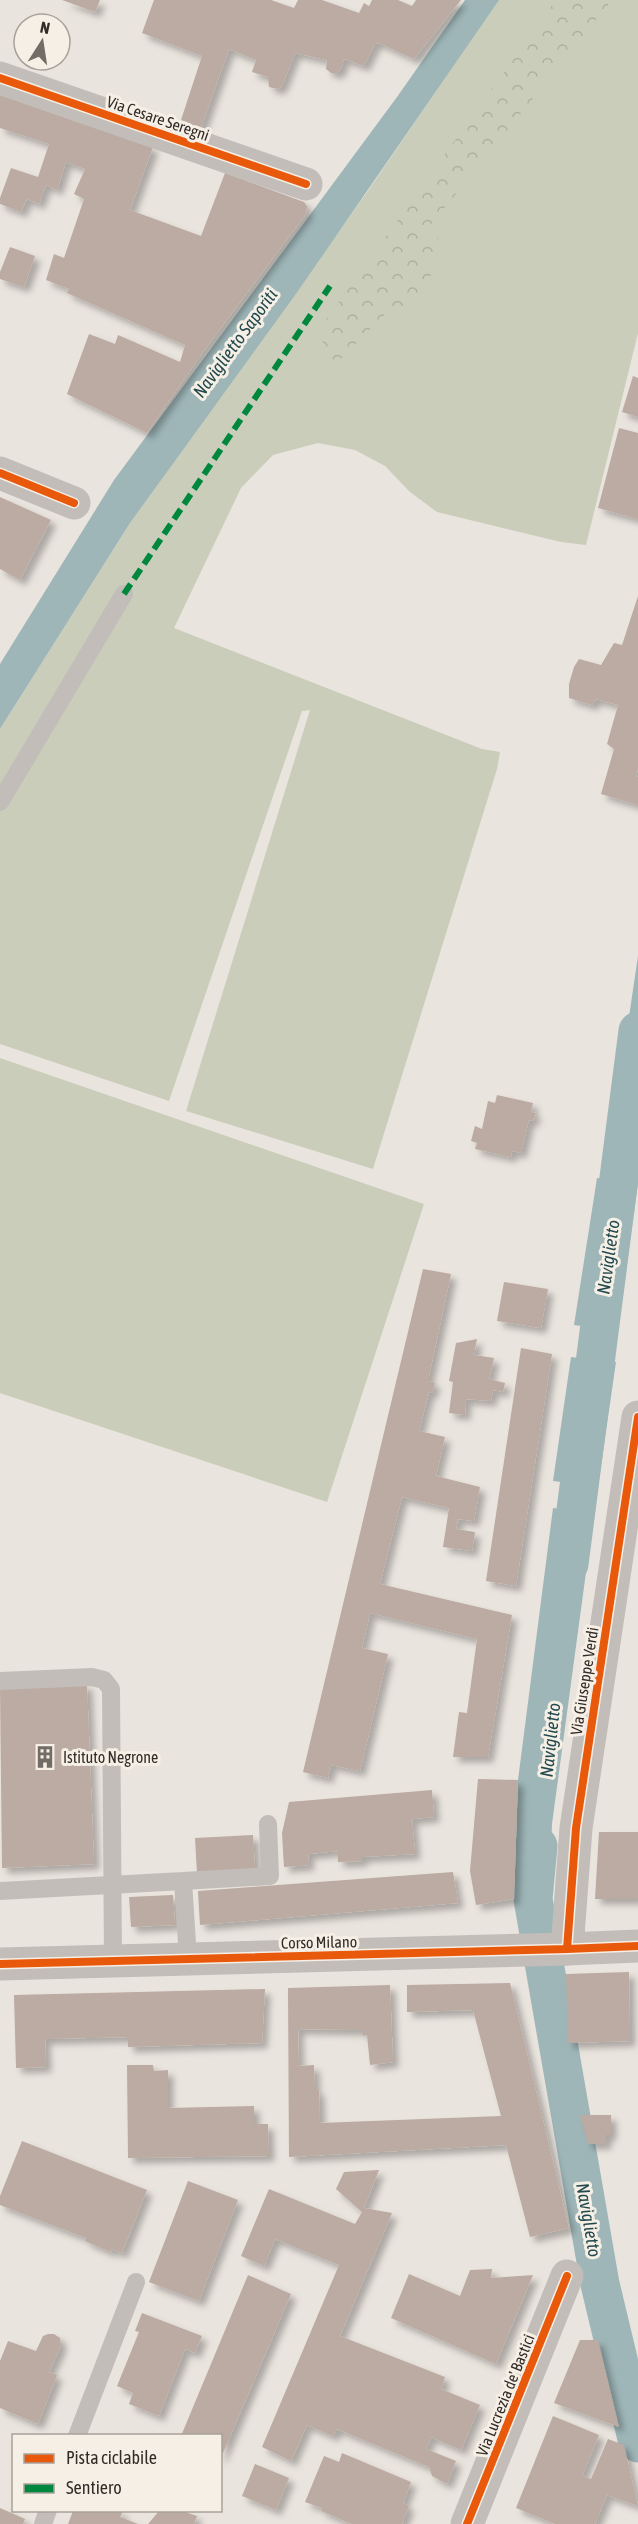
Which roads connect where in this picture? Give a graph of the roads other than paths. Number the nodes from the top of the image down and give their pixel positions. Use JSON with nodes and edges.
{"nodes":[{"id":1,"x":0,"y":78,"type":"edge"},
{"id":2,"x":306,"y":184,"type":"dead end"},
{"id":3,"x":0,"y":473,"type":"edge"},
{"id":4,"x":74,"y":503,"type":"dead end"},
{"id":5,"x":124,"y":594,"type":"dead end"},
{"id":6,"x":0,"y":802,"type":"edge"},
{"id":7,"x":638,"y":1417,"type":"edge"},
{"id":8,"x":0,"y":1681,"type":"edge"},
{"id":9,"x":268,"y":1824,"type":"dead end"},
{"id":10,"x":183,"y":1881,"type":"junction"},
{"id":11,"x":112,"y":1885,"type":"junction"},
{"id":12,"x":0,"y":1891,"type":"edge"},
{"id":13,"x":638,"y":1946,"type":"edge"},
{"id":14,"x":566,"y":1949,"type":"junction"},
{"id":15,"x":188,"y":1959,"type":"junction"},
{"id":16,"x":113,"y":1961,"type":"junction"},
{"id":17,"x":0,"y":1964,"type":"edge"},
{"id":18,"x":567,"y":2276,"type":"dead end"},
{"id":19,"x":136,"y":2282,"type":"dead end"},
{"id":20,"x":78,"y":2434,"type":"edge"},
{"id":21,"x":467,"y":2524,"type":"edge"}],
"edges":[{"from":1,"to":2,"type":"street","name":"Via Cesare Seregni"},
{"from":3,"to":4,"type":"street"},
{"from":5,"to":6,"type":"lane"},
{"from":7,"to":14,"type":"street","name":"Via Giuseppe Verdi"},
{"from":8,"to":11,"type":"lane"},
{"from":9,"to":10,"type":"lane"},
{"from":10,"to":11,"type":"lane"},
{"from":10,"to":15,"type":"lane"},
{"from":11,"to":12,"type":"lane"},
{"from":11,"to":16,"type":"lane"},
{"from":13,"to":14,"type":"street","name":"Corso Milano"},
{"from":14,"to":15,"type":"street","name":"Corso Milano"},
{"from":15,"to":16,"type":"street","name":"Corso Milano"},
{"from":16,"to":17,"type":"street","name":"Corso Milano"},
{"from":18,"to":21,"type":"street","name":"Via Lucrezia de' Bastici"},
{"from":19,"to":20,"type":"lane"}]}
